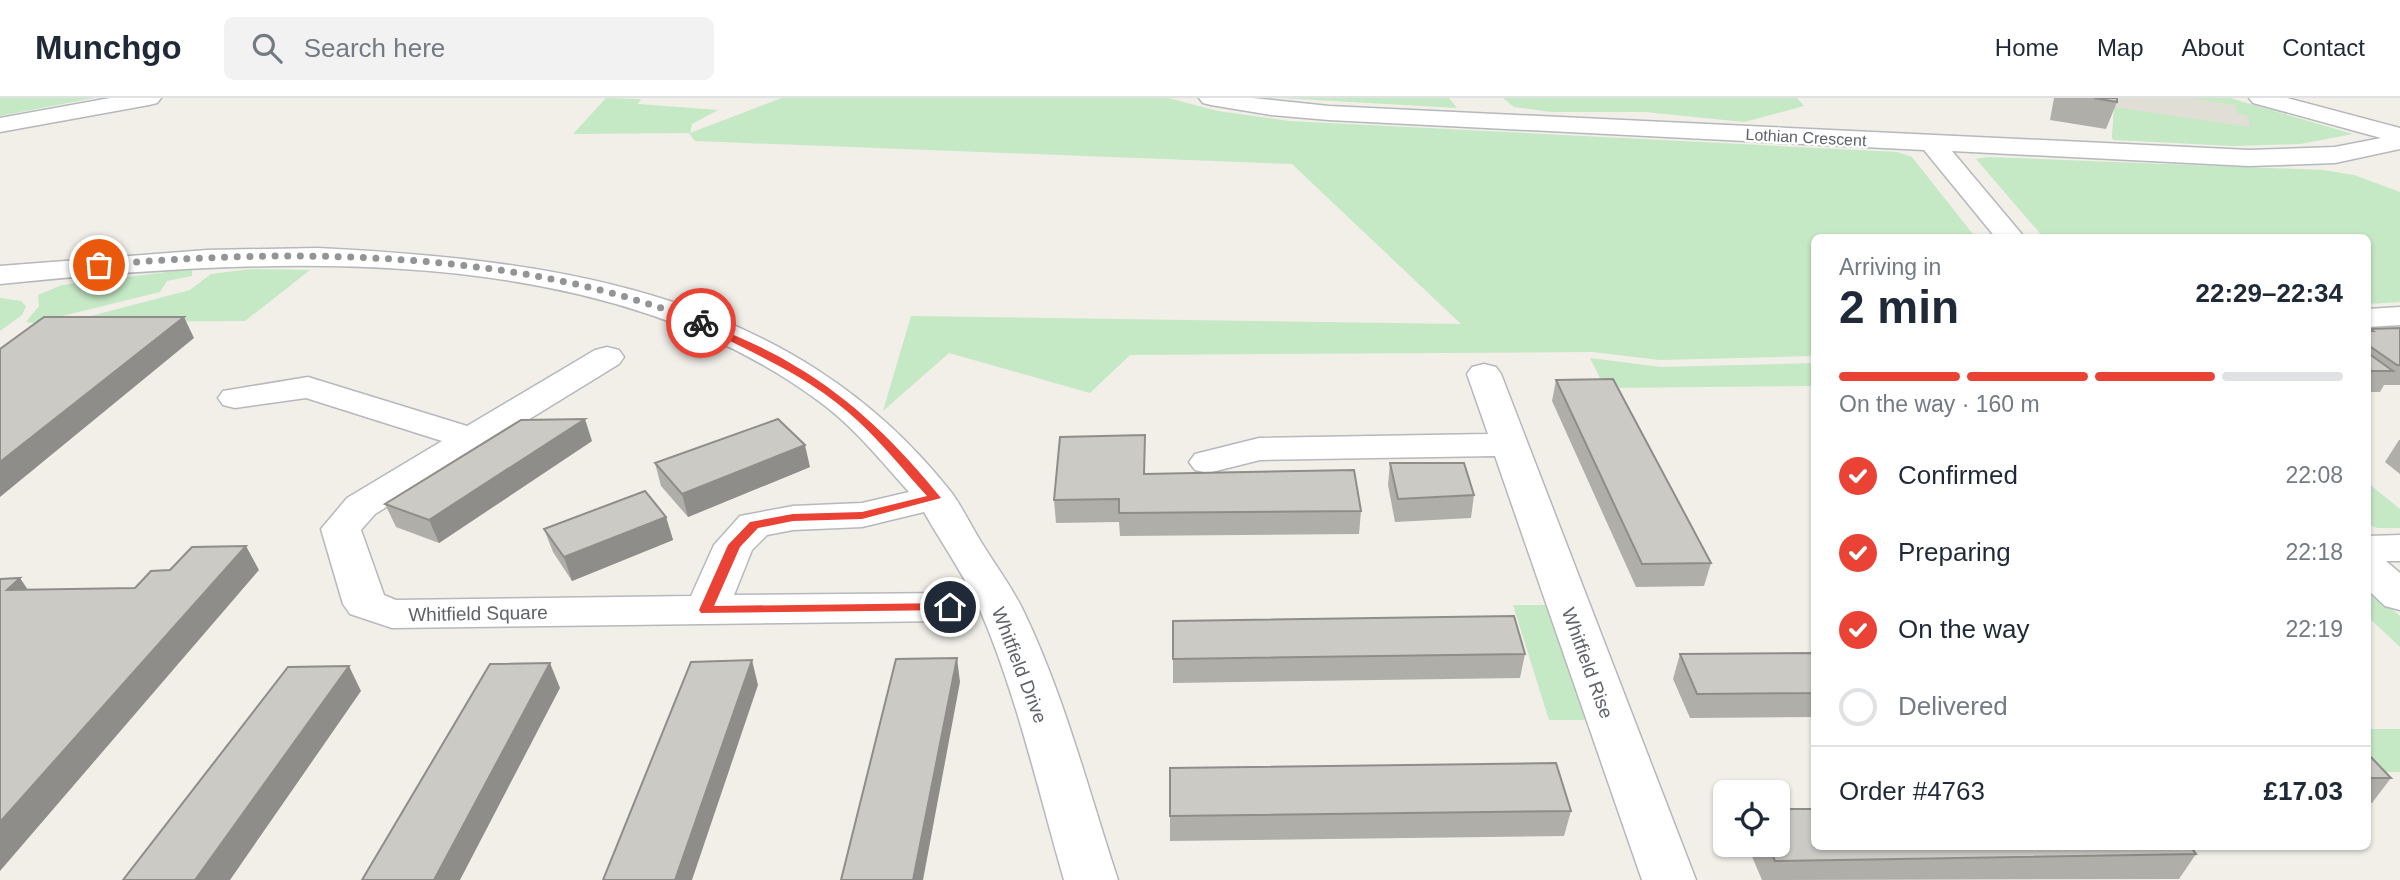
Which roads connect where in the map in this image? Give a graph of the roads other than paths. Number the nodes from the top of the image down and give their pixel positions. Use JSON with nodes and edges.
{"nodes":[{"id":1,"x":149,"y":98,"type":"edge"},
{"id":2,"x":1211,"y":98,"type":"edge"},
{"id":3,"x":2261,"y":98,"type":"edge"},
{"id":4,"x":0,"y":125,"type":"edge"},
{"id":5,"x":2400,"y":136,"type":"edge"},
{"id":6,"x":2400,"y":142,"type":"edge"},
{"id":7,"x":1933,"y":144,"type":"junction"},
{"id":8,"x":2008,"y":234,"type":"edge"},
{"id":9,"x":0,"y":275,"type":"edge"},
{"id":10,"x":2400,"y":316,"type":"edge"},
{"id":11,"x":2371,"y":318,"type":"edge"},
{"id":12,"x":607,"y":357,"type":"dead end"},
{"id":13,"x":1484,"y":374,"type":"dead end"},
{"id":14,"x":234,"y":398,"type":"dead end"},
{"id":15,"x":471,"y":439,"type":"junction"},
{"id":16,"x":1509,"y":445,"type":"junction"},
{"id":17,"x":1208,"y":462,"type":"dead end"},
{"id":18,"x":935,"y":498,"type":"junction"},
{"id":19,"x":2400,"y":548,"type":"edge"},
{"id":20,"x":2371,"y":549,"type":"edge"},
{"id":21,"x":2371,"y":571,"type":"edge"},
{"id":22,"x":2400,"y":596,"type":"edge"},
{"id":23,"x":950,"y":607,"type":"dead end"},
{"id":24,"x":706,"y":610,"type":"junction"},
{"id":25,"x":1091,"y":880,"type":"edge"},
{"id":26,"x":1669,"y":880,"type":"edge"}],
"edges":[{"from":1,"to":4,"type":"street"},
{"from":2,"to":7,"type":"street","name":"Lothian Crescent"},
{"from":3,"to":5,"type":"street"},
{"from":6,"to":7,"type":"street","name":"Lothian Crescent"},
{"from":7,"to":8,"type":"street"},
{"from":9,"to":18,"type":"street","name":"Whitfield Drive"},
{"from":10,"to":11,"type":"street"},
{"from":12,"to":15,"type":"street","name":"Whitfield Square"},
{"from":13,"to":16,"type":"street","name":"Whitfield Rise"},
{"from":14,"to":15,"type":"street"},
{"from":15,"to":24,"type":"street","name":"Whitfield Square"},
{"from":16,"to":17,"type":"street"},
{"from":16,"to":26,"type":"street","name":"Whitfield Rise"},
{"from":18,"to":24,"type":"street"},
{"from":18,"to":25,"type":"street","name":"Whitfield Drive"},
{"from":19,"to":20,"type":"street"},
{"from":21,"to":22,"type":"street"},
{"from":23,"to":24,"type":"street","name":"Whitfield Square"}]}
